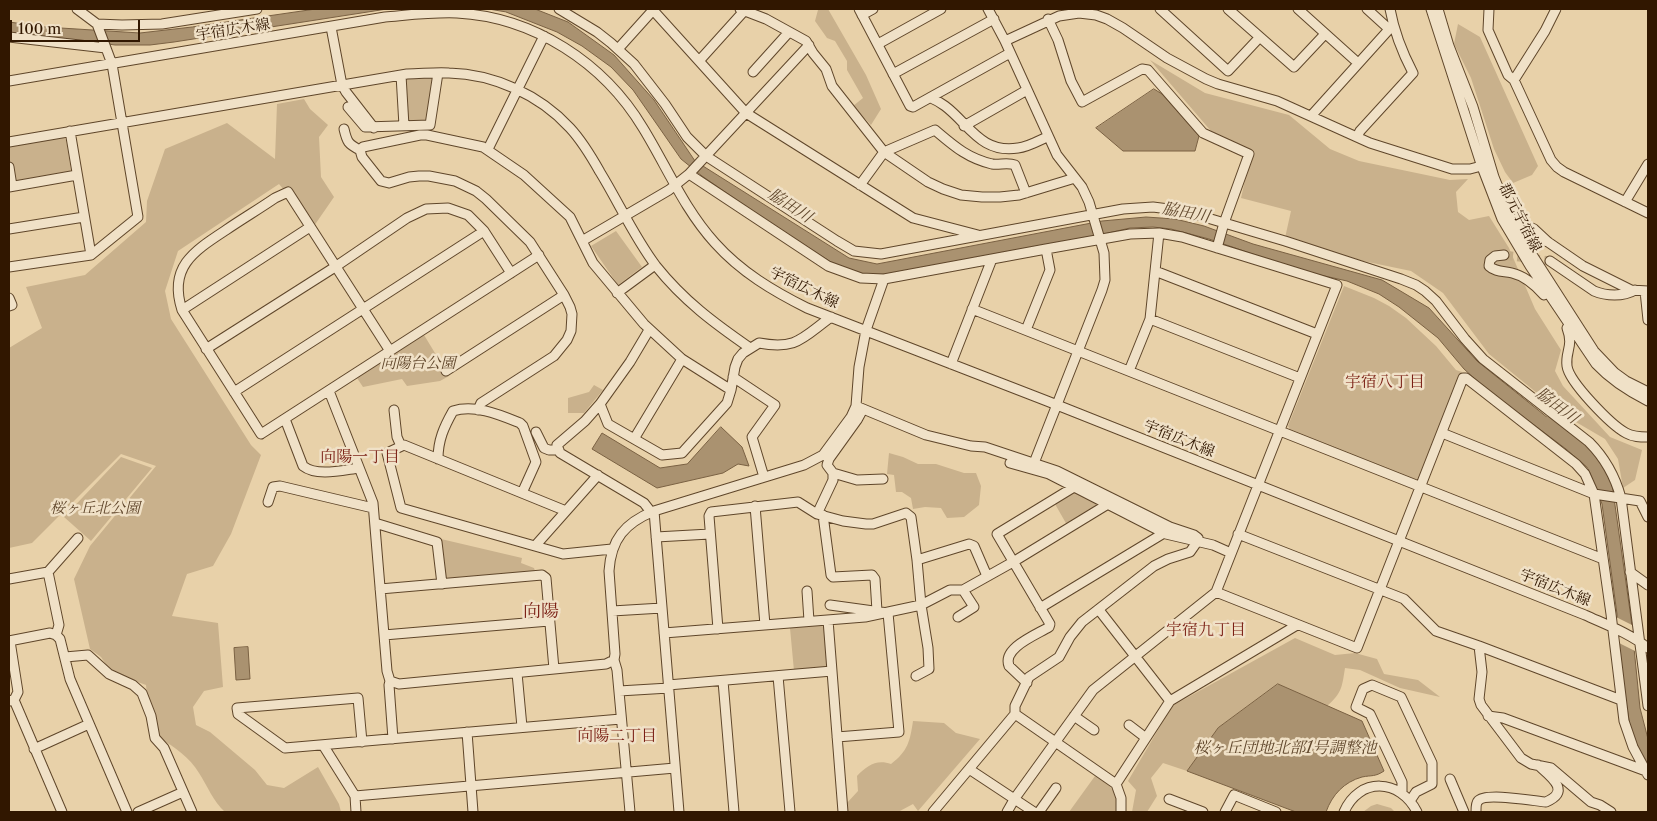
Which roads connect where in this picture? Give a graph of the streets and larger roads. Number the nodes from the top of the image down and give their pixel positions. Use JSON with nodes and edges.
{"nodes":[{"id":1,"x":77,"y":9,"type":"edge"},
{"id":2,"x":257,"y":9,"type":"edge"},
{"id":3,"x":559,"y":9,"type":"edge"},
{"id":4,"x":653,"y":9,"type":"edge"},
{"id":5,"x":872,"y":9,"type":"edge"},
{"id":6,"x":941,"y":9,"type":"edge"},
{"id":7,"x":988,"y":9,"type":"edge"},
{"id":8,"x":1160,"y":9,"type":"edge"},
{"id":9,"x":1228,"y":9,"type":"edge"},
{"id":10,"x":1298,"y":9,"type":"edge"},
{"id":11,"x":1367,"y":9,"type":"edge"},
{"id":12,"x":1390,"y":9,"type":"edge"},
{"id":13,"x":1431,"y":9,"type":"edge"},
{"id":14,"x":1438,"y":9,"type":"edge"},
{"id":15,"x":1489,"y":9,"type":"edge"},
{"id":16,"x":1556,"y":9,"type":"edge"},
{"id":17,"x":742,"y":10,"type":"edge"},
{"id":18,"x":1088,"y":11,"type":"edge"},
{"id":19,"x":861,"y":12,"type":"edge"},
{"id":20,"x":385,"y":13,"type":"edge"},
{"id":21,"x":994,"y":19,"type":"junction"},
{"id":22,"x":1048,"y":19,"type":"junction"},
{"id":23,"x":97,"y":24,"type":"junction"},
{"id":24,"x":332,"y":27,"type":"junction"},
{"id":25,"x":1391,"y":27,"type":"junction"},
{"id":26,"x":789,"y":32,"type":"junction"},
{"id":27,"x":1325,"y":34,"type":"junction"},
{"id":28,"x":544,"y":36,"type":"junction"},
{"id":29,"x":9,"y":37,"type":"edge"},
{"id":30,"x":1260,"y":38,"type":"junction"},
{"id":31,"x":1004,"y":41,"type":"junction"},
{"id":32,"x":878,"y":44,"type":"junction"},
{"id":33,"x":809,"y":45,"type":"junction"},
{"id":34,"x":105,"y":47,"type":"junction"},
{"id":35,"x":618,"y":49,"type":"junction"},
{"id":36,"x":1010,"y":53,"type":"junction"},
{"id":37,"x":699,"y":60,"type":"junction"},
{"id":38,"x":1358,"y":63,"type":"junction"},
{"id":39,"x":112,"y":64,"type":"junction"},
{"id":40,"x":752,"y":72,"type":"dead end"},
{"id":41,"x":438,"y":73,"type":"junction"},
{"id":42,"x":893,"y":74,"type":"junction"},
{"id":43,"x":402,"y":75,"type":"junction"},
{"id":44,"x":1514,"y":80,"type":"junction"},
{"id":45,"x":9,"y":81,"type":"edge"},
{"id":46,"x":342,"y":85,"type":"junction"},
{"id":47,"x":517,"y":90,"type":"junction"},
{"id":48,"x":1027,"y":90,"type":"junction"},
{"id":49,"x":931,"y":98,"type":"junction"},
{"id":50,"x":348,"y":107,"type":"dead end"},
{"id":51,"x":746,"y":113,"type":"junction"},
{"id":52,"x":1311,"y":116,"type":"junction"},
{"id":53,"x":122,"y":122,"type":"junction"},
{"id":54,"x":404,"y":126,"type":"junction"},
{"id":55,"x":964,"y":126,"type":"junction"},
{"id":56,"x":344,"y":128,"type":"dead end"},
{"id":57,"x":374,"y":128,"type":"junction"},
{"id":58,"x":70,"y":131,"type":"junction"},
{"id":59,"x":1047,"y":137,"type":"junction"},
{"id":60,"x":1357,"y":137,"type":"junction"},
{"id":61,"x":9,"y":142,"type":"edge"},
{"id":62,"x":360,"y":150,"type":"junction"},
{"id":63,"x":488,"y":150,"type":"junction"},
{"id":64,"x":884,"y":152,"type":"junction"},
{"id":65,"x":704,"y":157,"type":"junction"},
{"id":66,"x":1648,"y":164,"type":"edge"},
{"id":67,"x":1485,"y":165,"type":"junction"},
{"id":68,"x":9,"y":167,"type":"edge"},
{"id":69,"x":691,"y":173,"type":"junction"},
{"id":70,"x":77,"y":176,"type":"junction"},
{"id":71,"x":1075,"y":178,"type":"junction"},
{"id":72,"x":860,"y":185,"type":"junction"},
{"id":73,"x":675,"y":186,"type":"junction"},
{"id":74,"x":10,"y":187,"type":"edge"},
{"id":75,"x":1026,"y":193,"type":"junction"},
{"id":76,"x":1624,"y":202,"type":"junction"},
{"id":77,"x":1648,"y":213,"type":"edge"},
{"id":78,"x":624,"y":216,"type":"junction"},
{"id":79,"x":1093,"y":216,"type":"junction"},
{"id":80,"x":84,"y":217,"type":"junction"},
{"id":81,"x":1512,"y":219,"type":"junction"},
{"id":82,"x":1223,"y":225,"type":"junction"},
{"id":83,"x":310,"y":227,"type":"junction"},
{"id":84,"x":9,"y":229,"type":"edge"},
{"id":85,"x":484,"y":231,"type":"junction"},
{"id":86,"x":1159,"y":233,"type":"junction"},
{"id":87,"x":980,"y":236,"type":"junction"},
{"id":88,"x":1100,"y":238,"type":"junction"},
{"id":89,"x":582,"y":241,"type":"junction"},
{"id":90,"x":1548,"y":242,"type":"junction"},
{"id":91,"x":1526,"y":244,"type":"junction"},
{"id":92,"x":1217,"y":246,"type":"junction"},
{"id":93,"x":1046,"y":249,"type":"junction"},
{"id":94,"x":91,"y":255,"type":"junction"},
{"id":95,"x":539,"y":255,"type":"junction"},
{"id":96,"x":1504,"y":255,"type":"dead end"},
{"id":97,"x":992,"y":259,"type":"junction"},
{"id":98,"x":1550,"y":261,"type":"tunnel mouth"},
{"id":99,"x":1533,"y":264,"type":"junction"},
{"id":100,"x":655,"y":265,"type":"junction"},
{"id":101,"x":335,"y":267,"type":"junction"},
{"id":102,"x":9,"y":268,"type":"edge"},
{"id":103,"x":1155,"y":271,"type":"junction"},
{"id":104,"x":511,"y":273,"type":"junction"},
{"id":105,"x":884,"y":279,"type":"junction"},
{"id":106,"x":1635,"y":290,"type":"junction"},
{"id":107,"x":1646,"y":291,"type":"edge"},
{"id":108,"x":618,"y":293,"type":"junction"},
{"id":109,"x":564,"y":295,"type":"junction"},
{"id":110,"x":9,"y":298,"type":"edge"},
{"id":111,"x":9,"y":306,"type":"edge"},
{"id":112,"x":362,"y":309,"type":"junction"},
{"id":113,"x":972,"y":309,"type":"junction"},
{"id":114,"x":182,"y":310,"type":"junction"},
{"id":115,"x":831,"y":317,"type":"junction"},
{"id":116,"x":1150,"y":319,"type":"junction"},
{"id":117,"x":1648,"y":320,"type":"edge"},
{"id":118,"x":649,"y":330,"type":"junction"},
{"id":119,"x":866,"y":330,"type":"junction"},
{"id":120,"x":1026,"y":330,"type":"junction"},
{"id":121,"x":1317,"y":334,"type":"junction"},
{"id":122,"x":750,"y":348,"type":"junction"},
{"id":123,"x":206,"y":349,"type":"junction"},
{"id":124,"x":390,"y":351,"type":"junction"},
{"id":125,"x":1078,"y":351,"type":"junction"},
{"id":126,"x":1591,"y":352,"type":"junction"},
{"id":127,"x":682,"y":359,"type":"junction"},
{"id":128,"x":951,"y":364,"type":"junction"},
{"id":129,"x":446,"y":371,"type":"dead end"},
{"id":130,"x":1129,"y":371,"type":"junction"},
{"id":131,"x":733,"y":377,"type":"junction"},
{"id":132,"x":1300,"y":378,"type":"junction"},
{"id":133,"x":732,"y":390,"type":"junction"},
{"id":134,"x":329,"y":391,"type":"junction"},
{"id":135,"x":234,"y":392,"type":"junction"},
{"id":136,"x":1648,"y":392,"type":"edge"},
{"id":137,"x":1648,"y":401,"type":"edge"},
{"id":138,"x":600,"y":404,"type":"junction"},
{"id":139,"x":1057,"y":405,"type":"junction"},
{"id":140,"x":859,"y":407,"type":"junction"},
{"id":141,"x":394,"y":410,"type":"dead end"},
{"id":142,"x":478,"y":410,"type":"junction"},
{"id":143,"x":285,"y":419,"type":"junction"},
{"id":144,"x":1279,"y":430,"type":"junction"},
{"id":145,"x":536,"y":432,"type":"dead end"},
{"id":146,"x":1442,"y":433,"type":"junction"},
{"id":147,"x":1648,"y":437,"type":"edge"},
{"id":148,"x":634,"y":439,"type":"junction"},
{"id":149,"x":401,"y":446,"type":"junction"},
{"id":150,"x":558,"y":450,"type":"junction"},
{"id":151,"x":438,"y":459,"type":"junction"},
{"id":152,"x":1010,"y":463,"type":"dead end"},
{"id":153,"x":1034,"y":463,"type":"junction"},
{"id":154,"x":359,"y":468,"type":"junction"},
{"id":155,"x":833,"y":474,"type":"junction"},
{"id":156,"x":598,"y":476,"type":"junction"},
{"id":157,"x":764,"y":477,"type":"junction"},
{"id":158,"x":883,"y":479,"type":"dead end"},
{"id":159,"x":1257,"y":485,"type":"junction"},
{"id":160,"x":1421,"y":486,"type":"junction"},
{"id":161,"x":1074,"y":487,"type":"junction"},
{"id":162,"x":522,"y":493,"type":"junction"},
{"id":163,"x":1595,"y":494,"type":"junction"},
{"id":164,"x":1618,"y":498,"type":"junction"},
{"id":165,"x":268,"y":502,"type":"dead end"},
{"id":166,"x":1108,"y":504,"type":"junction"},
{"id":167,"x":755,"y":506,"type":"junction"},
{"id":168,"x":373,"y":508,"type":"junction"},
{"id":169,"x":566,"y":511,"type":"junction"},
{"id":170,"x":652,"y":511,"type":"junction"},
{"id":171,"x":820,"y":515,"type":"junction"},
{"id":172,"x":1648,"y":517,"type":"edge"},
{"id":173,"x":374,"y":521,"type":"junction"},
{"id":174,"x":1164,"y":533,"type":"junction"},
{"id":175,"x":710,"y":534,"type":"junction"},
{"id":176,"x":1238,"y":534,"type":"junction"},
{"id":177,"x":78,"y":538,"type":"dead end"},
{"id":178,"x":656,"y":538,"type":"junction"},
{"id":179,"x":1399,"y":541,"type":"junction"},
{"id":180,"x":1197,"y":542,"type":"junction"},
{"id":181,"x":536,"y":546,"type":"junction"},
{"id":182,"x":612,"y":549,"type":"junction"},
{"id":183,"x":1231,"y":553,"type":"junction"},
{"id":184,"x":1603,"y":559,"type":"junction"},
{"id":185,"x":917,"y":560,"type":"junction"},
{"id":186,"x":1014,"y":562,"type":"junction"},
{"id":187,"x":48,"y":572,"type":"junction"},
{"id":188,"x":1630,"y":572,"type":"junction"},
{"id":189,"x":987,"y":576,"type":"junction"},
{"id":190,"x":9,"y":579,"type":"edge"},
{"id":191,"x":442,"y":584,"type":"junction"},
{"id":192,"x":1648,"y":585,"type":"edge"},
{"id":193,"x":380,"y":589,"type":"junction"},
{"id":194,"x":1380,"y":589,"type":"junction"},
{"id":195,"x":963,"y":590,"type":"junction"},
{"id":196,"x":807,"y":591,"type":"dead end"},
{"id":197,"x":1216,"y":592,"type":"junction"},
{"id":198,"x":830,"y":605,"type":"dead end"},
{"id":199,"x":921,"y":605,"type":"junction"},
{"id":200,"x":662,"y":608,"type":"junction"},
{"id":201,"x":1040,"y":608,"type":"junction"},
{"id":202,"x":1099,"y":610,"type":"junction"},
{"id":203,"x":612,"y":611,"type":"junction"},
{"id":204,"x":877,"y":611,"type":"junction"},
{"id":205,"x":888,"y":612,"type":"junction"},
{"id":206,"x":958,"y":617,"type":"dead end"},
{"id":207,"x":549,"y":620,"type":"junction"},
{"id":208,"x":828,"y":620,"type":"junction"},
{"id":209,"x":809,"y":621,"type":"junction"},
{"id":210,"x":765,"y":625,"type":"junction"},
{"id":211,"x":1297,"y":625,"type":"junction"},
{"id":212,"x":1614,"y":627,"type":"junction"},
{"id":213,"x":718,"y":628,"type":"junction"},
{"id":214,"x":664,"y":633,"type":"junction"},
{"id":215,"x":56,"y":635,"type":"junction"},
{"id":216,"x":384,"y":635,"type":"junction"},
{"id":217,"x":9,"y":641,"type":"edge"},
{"id":218,"x":1642,"y":643,"type":"edge"},
{"id":219,"x":1479,"y":646,"type":"junction"},
{"id":220,"x":1136,"y":656,"type":"junction"},
{"id":221,"x":65,"y":657,"type":"junction"},
{"id":222,"x":614,"y":660,"type":"junction"},
{"id":223,"x":554,"y":670,"type":"junction"},
{"id":224,"x":832,"y":672,"type":"junction"},
{"id":225,"x":517,"y":673,"type":"junction"},
{"id":226,"x":778,"y":676,"type":"junction"},
{"id":227,"x":916,"y":676,"type":"dead end"},
{"id":228,"x":390,"y":680,"type":"junction"},
{"id":229,"x":723,"y":681,"type":"junction"},
{"id":230,"x":1026,"y":682,"type":"junction"},
{"id":231,"x":669,"y":686,"type":"junction"},
{"id":232,"x":619,"y":691,"type":"junction"},
{"id":233,"x":11,"y":700,"type":"edge"},
{"id":234,"x":1170,"y":700,"type":"junction"},
{"id":235,"x":1621,"y":700,"type":"junction"},
{"id":236,"x":1648,"y":706,"type":"edge"},
{"id":237,"x":1015,"y":714,"type":"junction"},
{"id":238,"x":1074,"y":716,"type":"junction"},
{"id":239,"x":1488,"y":716,"type":"junction"},
{"id":240,"x":621,"y":719,"type":"junction"},
{"id":241,"x":89,"y":724,"type":"junction"},
{"id":242,"x":1128,"y":725,"type":"dead end"},
{"id":243,"x":522,"y":728,"type":"junction"},
{"id":244,"x":1094,"y":730,"type":"dead end"},
{"id":245,"x":467,"y":732,"type":"junction"},
{"id":246,"x":837,"y":737,"type":"junction"},
{"id":247,"x":1146,"y":738,"type":"junction"},
{"id":248,"x":393,"y":739,"type":"junction"},
{"id":249,"x":362,"y":742,"type":"junction"},
{"id":250,"x":1055,"y":742,"type":"junction"},
{"id":251,"x":323,"y":745,"type":"junction"},
{"id":252,"x":34,"y":749,"type":"junction"},
{"id":253,"x":1538,"y":765,"type":"junction"},
{"id":254,"x":675,"y":768,"type":"junction"},
{"id":255,"x":969,"y":769,"type":"junction"},
{"id":256,"x":626,"y":773,"type":"junction"},
{"id":257,"x":1647,"y":773,"type":"edge"},
{"id":258,"x":1450,"y":779,"type":"dead end"},
{"id":259,"x":1116,"y":784,"type":"junction"},
{"id":260,"x":471,"y":786,"type":"junction"},
{"id":261,"x":1056,"y":788,"type":"dead end"},
{"id":262,"x":183,"y":792,"type":"junction"},
{"id":263,"x":1402,"y":793,"type":"junction"},
{"id":264,"x":355,"y":796,"type":"junction"},
{"id":265,"x":1015,"y":798,"type":"junction"},
{"id":266,"x":1170,"y":799,"type":"dead end"},
{"id":267,"x":1410,"y":801,"type":"junction"},
{"id":268,"x":62,"y":812,"type":"edge"},
{"id":269,"x":127,"y":812,"type":"edge"},
{"id":270,"x":138,"y":812,"type":"edge"},
{"id":271,"x":192,"y":812,"type":"edge"},
{"id":272,"x":356,"y":812,"type":"edge"},
{"id":273,"x":473,"y":812,"type":"edge"},
{"id":274,"x":630,"y":812,"type":"edge"},
{"id":275,"x":679,"y":812,"type":"edge"},
{"id":276,"x":734,"y":812,"type":"edge"},
{"id":277,"x":790,"y":812,"type":"edge"},
{"id":278,"x":843,"y":812,"type":"edge"},
{"id":279,"x":933,"y":812,"type":"edge"},
{"id":280,"x":1007,"y":812,"type":"edge"},
{"id":281,"x":1034,"y":812,"type":"edge"},
{"id":282,"x":1039,"y":812,"type":"edge"},
{"id":283,"x":1121,"y":812,"type":"edge"},
{"id":284,"x":1203,"y":812,"type":"edge"},
{"id":285,"x":1225,"y":812,"type":"edge"},
{"id":286,"x":1276,"y":812,"type":"edge"},
{"id":287,"x":1344,"y":812,"type":"edge"},
{"id":288,"x":1417,"y":812,"type":"edge"},
{"id":289,"x":1464,"y":812,"type":"edge"},
{"id":290,"x":1476,"y":812,"type":"edge"},
{"id":291,"x":1611,"y":812,"type":"edge"}],
"edges":[{"from":1,"to":23,"type":"street"},
{"from":2,"to":23,"type":"street"},
{"from":3,"to":35,"type":"street"},
{"from":4,"to":35,"type":"street"},
{"from":4,"to":37,"type":"street"},
{"from":5,"to":19,"type":"street"},
{"from":6,"to":32,"type":"street"},
{"from":7,"to":21,"type":"street"},
{"from":8,"to":30,"type":"street"},
{"from":9,"to":30,"type":"street"},
{"from":10,"to":27,"type":"street"},
{"from":11,"to":25,"type":"street"},
{"from":12,"to":25,"type":"street"},
{"from":13,"to":67,"type":"street","name":"郡元宇宿線"},
{"from":14,"to":67,"type":"street","name":"郡元宇宿線"},
{"from":15,"to":44,"type":"street"},
{"from":16,"to":44,"type":"street"},
{"from":17,"to":26,"type":"street"},
{"from":17,"to":37,"type":"street"},
{"from":18,"to":22,"type":"street"},
{"from":18,"to":52,"type":"street"},
{"from":19,"to":32,"type":"street"},
{"from":20,"to":24,"type":"street","name":"宇宿広木線"},
{"from":20,"to":28,"type":"street","name":"宇宿広木線"},
{"from":21,"to":31,"type":"street"},
{"from":21,"to":42,"type":"street"},
{"from":22,"to":31,"type":"street"},
{"from":22,"to":82,"type":"street"},
{"from":23,"to":34,"type":"street"},
{"from":24,"to":39,"type":"street","name":"宇宿広木線"},
{"from":24,"to":46,"type":"street"},
{"from":25,"to":38,"type":"street"},
{"from":25,"to":60,"type":"street"},
{"from":26,"to":33,"type":"street"},
{"from":26,"to":40,"type":"street"},
{"from":27,"to":30,"type":"street"},
{"from":27,"to":38,"type":"street"},
{"from":28,"to":47,"type":"street"},
{"from":28,"to":73,"type":"street","name":"宇宿広木線"},
{"from":29,"to":34,"type":"street"},
{"from":31,"to":36,"type":"street"},
{"from":32,"to":42,"type":"street"},
{"from":33,"to":51,"type":"street"},
{"from":33,"to":64,"type":"street"},
{"from":34,"to":39,"type":"street"},
{"from":35,"to":65,"type":"street"},
{"from":36,"to":48,"type":"street"},
{"from":36,"to":49,"type":"street"},
{"from":37,"to":51,"type":"street"},
{"from":38,"to":52,"type":"street"},
{"from":39,"to":45,"type":"street","name":"宇宿広木線"},
{"from":39,"to":53,"type":"street"},
{"from":41,"to":43,"type":"street"},
{"from":41,"to":47,"type":"street"},
{"from":41,"to":54,"type":"street"},
{"from":42,"to":49,"type":"street"},
{"from":43,"to":46,"type":"street"},
{"from":43,"to":54,"type":"street"},
{"from":44,"to":76,"type":"street"},
{"from":46,"to":53,"type":"street"},
{"from":46,"to":57,"type":"street"},
{"from":47,"to":63,"type":"street"},
{"from":47,"to":78,"type":"street"},
{"from":48,"to":55,"type":"street"},
{"from":48,"to":59,"type":"street"},
{"from":49,"to":55,"type":"street"},
{"from":50,"to":57,"type":"street"},
{"from":51,"to":65,"type":"street"},
{"from":51,"to":72,"type":"street"},
{"from":52,"to":60,"type":"street"},
{"from":53,"to":58,"type":"street"},
{"from":53,"to":94,"type":"street"},
{"from":54,"to":57,"type":"street"},
{"from":55,"to":59,"type":"street"},
{"from":56,"to":62,"type":"street"},
{"from":58,"to":61,"type":"street"},
{"from":58,"to":70,"type":"street"},
{"from":59,"to":71,"type":"street"},
{"from":60,"to":67,"type":"street"},
{"from":62,"to":63,"type":"street"},
{"from":62,"to":95,"type":"street"},
{"from":63,"to":89,"type":"street"},
{"from":64,"to":72,"type":"street"},
{"from":64,"to":75,"type":"street"},
{"from":64,"to":75,"type":"street"},
{"from":65,"to":69,"type":"street"},
{"from":65,"to":87,"type":"street"},
{"from":66,"to":76,"type":"street"},
{"from":67,"to":81,"type":"street","name":"郡元宇宿線"},
{"from":67,"to":99,"type":"street","name":"郡元宇宿線"},
{"from":68,"to":74,"type":"street"},
{"from":69,"to":73,"type":"street"},
{"from":69,"to":105,"type":"street"},
{"from":70,"to":74,"type":"street"},
{"from":70,"to":80,"type":"street"},
{"from":71,"to":75,"type":"street"},
{"from":71,"to":79,"type":"street"},
{"from":72,"to":87,"type":"street"},
{"from":73,"to":78,"type":"street"},
{"from":73,"to":115,"type":"street","name":"宇宿広木線"},
{"from":76,"to":77,"type":"street"},
{"from":78,"to":89,"type":"street"},
{"from":78,"to":100,"type":"street"},
{"from":79,"to":82,"type":"street"},
{"from":79,"to":87,"type":"street"},
{"from":79,"to":88,"type":"street"},
{"from":80,"to":84,"type":"street"},
{"from":80,"to":94,"type":"street"},
{"from":81,"to":90,"type":"street"},
{"from":81,"to":91,"type":"street","name":"郡元宇宿線"},
{"from":82,"to":92,"type":"street"},
{"from":82,"to":164,"type":"street"},
{"from":83,"to":101,"type":"street"},
{"from":83,"to":114,"type":"street"},
{"from":83,"to":114,"type":"street"},
{"from":85,"to":101,"type":"street"},
{"from":85,"to":104,"type":"street"},
{"from":85,"to":112,"type":"street"},
{"from":86,"to":88,"type":"street"},
{"from":86,"to":92,"type":"street"},
{"from":86,"to":103,"type":"street"},
{"from":88,"to":93,"type":"street"},
{"from":88,"to":125,"type":"street"},
{"from":89,"to":108,"type":"street"},
{"from":90,"to":91,"type":"street"},
{"from":90,"to":106,"type":"street"},
{"from":91,"to":99,"type":"street","name":"郡元宇宿線"},
{"from":92,"to":121,"type":"street"},
{"from":93,"to":97,"type":"street"},
{"from":93,"to":120,"type":"street"},
{"from":94,"to":102,"type":"street"},
{"from":95,"to":104,"type":"street"},
{"from":95,"to":109,"type":"street"},
{"from":96,"to":147,"type":"street"},
{"from":97,"to":105,"type":"street"},
{"from":97,"to":113,"type":"street"},
{"from":98,"to":106,"type":"street"},
{"from":99,"to":126,"type":"street","name":"郡元宇宿線"},
{"from":100,"to":108,"type":"street"},
{"from":100,"to":122,"type":"street"},
{"from":101,"to":112,"type":"street"},
{"from":101,"to":123,"type":"street"},
{"from":103,"to":116,"type":"street"},
{"from":103,"to":121,"type":"street"},
{"from":104,"to":124,"type":"street"},
{"from":105,"to":119,"type":"street"},
{"from":106,"to":107,"type":"street"},
{"from":107,"to":117,"type":"street"},
{"from":108,"to":118,"type":"street"},
{"from":109,"to":129,"type":"street"},
{"from":109,"to":142,"type":"street"},
{"from":110,"to":111,"type":"street"},
{"from":112,"to":124,"type":"street"},
{"from":112,"to":135,"type":"street"},
{"from":113,"to":120,"type":"street"},
{"from":113,"to":128,"type":"street"},
{"from":114,"to":123,"type":"street"},
{"from":115,"to":119,"type":"street","name":"宇宿広木線"},
{"from":115,"to":122,"type":"street"},
{"from":116,"to":130,"type":"street"},
{"from":116,"to":132,"type":"street"},
{"from":118,"to":127,"type":"street"},
{"from":118,"to":138,"type":"street"},
{"from":119,"to":128,"type":"street","name":"宇宿広木線"},
{"from":119,"to":140,"type":"street"},
{"from":120,"to":125,"type":"street"},
{"from":121,"to":132,"type":"street"},
{"from":122,"to":131,"type":"street"},
{"from":123,"to":135,"type":"street"},
{"from":124,"to":134,"type":"street"},
{"from":125,"to":130,"type":"street"},
{"from":125,"to":139,"type":"street"},
{"from":126,"to":136,"type":"street","name":"郡元宇宿線"},
{"from":126,"to":137,"type":"street","name":"郡元宇宿線"},
{"from":127,"to":133,"type":"street"},
{"from":127,"to":148,"type":"street"},
{"from":128,"to":139,"type":"street","name":"宇宿広木線"},
{"from":130,"to":144,"type":"street"},
{"from":131,"to":133,"type":"street"},
{"from":131,"to":157,"type":"street"},
{"from":132,"to":144,"type":"street"},
{"from":133,"to":148,"type":"street"},
{"from":134,"to":143,"type":"street"},
{"from":134,"to":154,"type":"street"},
{"from":135,"to":143,"type":"street"},
{"from":138,"to":148,"type":"street"},
{"from":138,"to":150,"type":"street"},
{"from":139,"to":153,"type":"street"},
{"from":139,"to":159,"type":"street","name":"宇宿広木線"},
{"from":140,"to":153,"type":"street"},
{"from":140,"to":155,"type":"street"},
{"from":140,"to":157,"type":"street"},
{"from":141,"to":149,"type":"street"},
{"from":142,"to":151,"type":"street"},
{"from":142,"to":162,"type":"street"},
{"from":143,"to":154,"type":"street"},
{"from":144,"to":159,"type":"street"},
{"from":144,"to":160,"type":"street"},
{"from":145,"to":150,"type":"street"},
{"from":146,"to":160,"type":"street"},
{"from":146,"to":163,"type":"street"},
{"from":146,"to":163,"type":"street"},
{"from":149,"to":151,"type":"street"},
{"from":149,"to":181,"type":"street"},
{"from":150,"to":156,"type":"street"},
{"from":151,"to":162,"type":"street"},
{"from":152,"to":161,"type":"street"},
{"from":153,"to":180,"type":"street"},
{"from":154,"to":168,"type":"street"},
{"from":155,"to":158,"type":"street"},
{"from":155,"to":171,"type":"street"},
{"from":156,"to":169,"type":"street"},
{"from":156,"to":170,"type":"street"},
{"from":157,"to":170,"type":"street"},
{"from":159,"to":176,"type":"street"},
{"from":159,"to":179,"type":"street","name":"宇宿広木線"},
{"from":160,"to":179,"type":"street"},
{"from":160,"to":184,"type":"street"},
{"from":161,"to":166,"type":"street"},
{"from":161,"to":186,"type":"street"},
{"from":162,"to":169,"type":"street"},
{"from":163,"to":164,"type":"street"},
{"from":163,"to":184,"type":"street"},
{"from":164,"to":172,"type":"street"},
{"from":164,"to":188,"type":"street"},
{"from":165,"to":168,"type":"street"},
{"from":166,"to":174,"type":"street"},
{"from":166,"to":186,"type":"street"},
{"from":167,"to":171,"type":"street"},
{"from":167,"to":175,"type":"street"},
{"from":167,"to":210,"type":"street"},
{"from":168,"to":173,"type":"street"},
{"from":169,"to":181,"type":"street"},
{"from":170,"to":178,"type":"street"},
{"from":170,"to":182,"type":"street"},
{"from":171,"to":185,"type":"street"},
{"from":171,"to":204,"type":"street"},
{"from":173,"to":191,"type":"street"},
{"from":173,"to":193,"type":"street"},
{"from":174,"to":180,"type":"street"},
{"from":174,"to":201,"type":"street"},
{"from":175,"to":178,"type":"street"},
{"from":175,"to":213,"type":"street"},
{"from":176,"to":183,"type":"street"},
{"from":176,"to":194,"type":"street"},
{"from":177,"to":187,"type":"street"},
{"from":178,"to":200,"type":"street"},
{"from":179,"to":194,"type":"street"},
{"from":179,"to":212,"type":"street","name":"宇宿広木線"},
{"from":180,"to":183,"type":"street"},
{"from":180,"to":202,"type":"street"},
{"from":181,"to":182,"type":"street"},
{"from":182,"to":203,"type":"street"},
{"from":183,"to":197,"type":"street"},
{"from":184,"to":212,"type":"street"},
{"from":185,"to":189,"type":"street"},
{"from":185,"to":199,"type":"street"},
{"from":186,"to":189,"type":"street"},
{"from":186,"to":201,"type":"street"},
{"from":187,"to":190,"type":"street"},
{"from":187,"to":215,"type":"street"},
{"from":188,"to":192,"type":"street"},
{"from":188,"to":218,"type":"street"},
{"from":189,"to":195,"type":"street"},
{"from":191,"to":193,"type":"street"},
{"from":191,"to":207,"type":"street"},
{"from":193,"to":216,"type":"street"},
{"from":194,"to":211,"type":"street"},
{"from":194,"to":219,"type":"street"},
{"from":195,"to":199,"type":"street"},
{"from":195,"to":206,"type":"street"},
{"from":196,"to":209,"type":"street"},
{"from":197,"to":211,"type":"street"},
{"from":197,"to":220,"type":"street"},
{"from":198,"to":204,"type":"street"},
{"from":199,"to":205,"type":"street"},
{"from":199,"to":227,"type":"street"},
{"from":200,"to":203,"type":"street"},
{"from":200,"to":214,"type":"street"},
{"from":201,"to":230,"type":"street"},
{"from":202,"to":220,"type":"street"},
{"from":202,"to":230,"type":"street"},
{"from":203,"to":222,"type":"street"},
{"from":204,"to":205,"type":"street"},
{"from":205,"to":208,"type":"street"},
{"from":205,"to":246,"type":"street"},
{"from":207,"to":216,"type":"street"},
{"from":207,"to":223,"type":"street"},
{"from":208,"to":209,"type":"street"},
{"from":208,"to":224,"type":"street"},
{"from":209,"to":210,"type":"street"},
{"from":210,"to":213,"type":"street"},
{"from":211,"to":234,"type":"street"},
{"from":212,"to":218,"type":"street","name":"宇宿広木線"},
{"from":212,"to":235,"type":"street"},
{"from":213,"to":214,"type":"street"},
{"from":214,"to":231,"type":"street"},
{"from":215,"to":217,"type":"street"},
{"from":215,"to":221,"type":"street"},
{"from":216,"to":228,"type":"street"},
{"from":217,"to":233,"type":"street"},
{"from":218,"to":236,"type":"street"},
{"from":219,"to":235,"type":"street"},
{"from":219,"to":239,"type":"street"},
{"from":220,"to":234,"type":"street"},
{"from":220,"to":238,"type":"street"},
{"from":221,"to":241,"type":"street"},
{"from":221,"to":262,"type":"street"},
{"from":222,"to":223,"type":"street"},
{"from":222,"to":232,"type":"street"},
{"from":223,"to":225,"type":"street"},
{"from":224,"to":226,"type":"street"},
{"from":224,"to":246,"type":"street"},
{"from":225,"to":228,"type":"street"},
{"from":225,"to":243,"type":"street"},
{"from":226,"to":229,"type":"street"},
{"from":226,"to":277,"type":"street"},
{"from":228,"to":248,"type":"street"},
{"from":229,"to":231,"type":"street"},
{"from":229,"to":276,"type":"street"},
{"from":230,"to":237,"type":"street"},
{"from":231,"to":232,"type":"street"},
{"from":231,"to":254,"type":"street"},
{"from":232,"to":240,"type":"street"},
{"from":233,"to":252,"type":"street"},
{"from":234,"to":247,"type":"street"},
{"from":235,"to":257,"type":"street"},
{"from":237,"to":250,"type":"street"},
{"from":237,"to":255,"type":"street"},
{"from":238,"to":244,"type":"street"},
{"from":238,"to":250,"type":"street"},
{"from":239,"to":253,"type":"street"},
{"from":239,"to":257,"type":"street"},
{"from":240,"to":243,"type":"street"},
{"from":240,"to":256,"type":"street"},
{"from":241,"to":252,"type":"street"},
{"from":241,"to":269,"type":"street"},
{"from":242,"to":247,"type":"street"},
{"from":243,"to":245,"type":"street"},
{"from":245,"to":248,"type":"street"},
{"from":245,"to":260,"type":"street"},
{"from":246,"to":278,"type":"street"},
{"from":247,"to":259,"type":"street"},
{"from":248,"to":249,"type":"street"},
{"from":249,"to":251,"type":"street"},
{"from":249,"to":251,"type":"street"},
{"from":250,"to":259,"type":"street"},
{"from":250,"to":265,"type":"street"},
{"from":251,"to":264,"type":"street"},
{"from":252,"to":268,"type":"street"},
{"from":253,"to":290,"type":"street"},
{"from":253,"to":291,"type":"street"},
{"from":254,"to":256,"type":"street"},
{"from":254,"to":275,"type":"street"},
{"from":255,"to":265,"type":"street"},
{"from":255,"to":279,"type":"street"},
{"from":256,"to":260,"type":"street"},
{"from":256,"to":274,"type":"street"},
{"from":258,"to":289,"type":"street"},
{"from":259,"to":283,"type":"street"},
{"from":260,"to":264,"type":"street"},
{"from":260,"to":273,"type":"street"},
{"from":261,"to":282,"type":"street"},
{"from":262,"to":270,"type":"street"},
{"from":262,"to":271,"type":"street"},
{"from":263,"to":267,"type":"street"},
{"from":263,"to":267,"type":"street"},
{"from":263,"to":287,"type":"street"},
{"from":264,"to":272,"type":"street"},
{"from":265,"to":280,"type":"street"},
{"from":265,"to":281,"type":"street"},
{"from":266,"to":284,"type":"street"},
{"from":267,"to":288,"type":"street"},
{"from":285,"to":286,"type":"street"}]}
